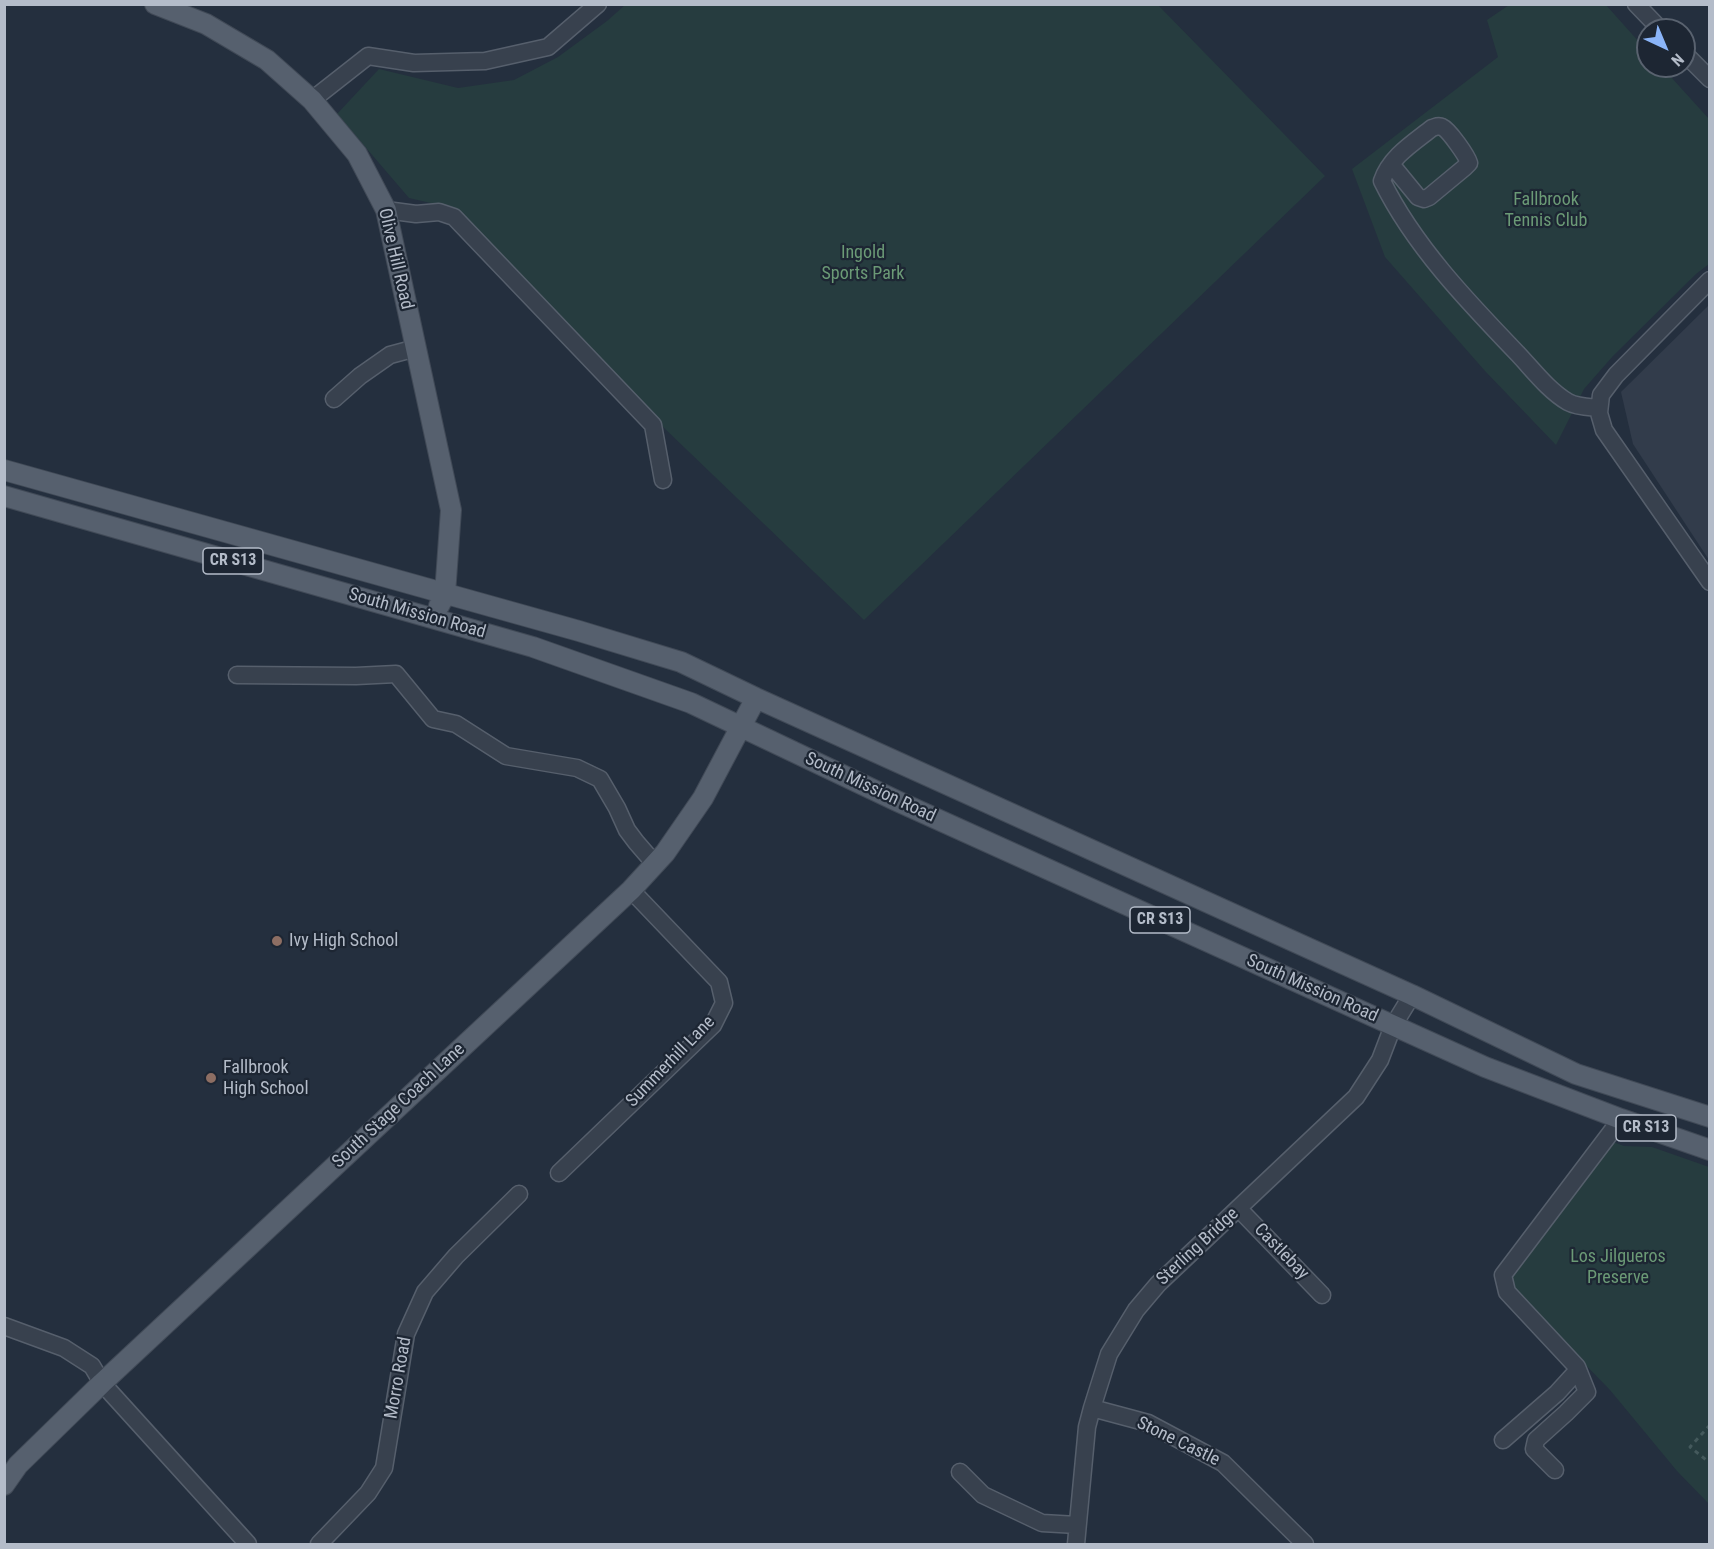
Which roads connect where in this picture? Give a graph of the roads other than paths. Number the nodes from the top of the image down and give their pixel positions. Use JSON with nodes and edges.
{"nodes":[{"id":1,"x":155,"y":4,"type":"edge"},
{"id":2,"x":598,"y":4,"type":"edge"},
{"id":3,"x":1636,"y":4,"type":"edge"},
{"id":4,"x":1649,"y":18,"type":"edge"},
{"id":5,"x":1696,"y":65,"type":"edge"},
{"id":6,"x":1710,"y":79,"type":"edge"},
{"id":7,"x":312,"y":100,"type":"junction"},
{"id":8,"x":1391,"y":164,"type":"junction"},
{"id":9,"x":386,"y":210,"type":"junction"},
{"id":10,"x":1710,"y":280,"type":"edge"},
{"id":11,"x":416,"y":348,"type":"junction"},
{"id":12,"x":334,"y":399,"type":"dead end"},
{"id":13,"x":1599,"y":408,"type":"junction"},
{"id":14,"x":4,"y":470,"type":"edge"},
{"id":15,"x":663,"y":480,"type":"dead end"},
{"id":16,"x":4,"y":496,"type":"edge"},
{"id":17,"x":1710,"y":582,"type":"edge"},
{"id":18,"x":445,"y":594,"type":"junction"},
{"id":19,"x":433,"y":618,"type":"junction"},
{"id":20,"x":237,"y":675,"type":"dead end"},
{"id":21,"x":756,"y":698,"type":"junction"},
{"id":22,"x":740,"y":727,"type":"junction"},
{"id":23,"x":655,"y":864,"type":"junction"},
{"id":24,"x":631,"y":890,"type":"junction"},
{"id":25,"x":1412,"y":995,"type":"junction"},
{"id":26,"x":1393,"y":1026,"type":"junction"},
{"id":27,"x":1710,"y":1117,"type":"edge"},
{"id":28,"x":1621,"y":1119,"type":"junction"},
{"id":29,"x":1710,"y":1150,"type":"edge"},
{"id":30,"x":559,"y":1173,"type":"dead end"},
{"id":31,"x":519,"y":1194,"type":"dead end"},
{"id":32,"x":1239,"y":1209,"type":"junction"},
{"id":33,"x":1322,"y":1295,"type":"dead end"},
{"id":34,"x":4,"y":1326,"type":"edge"},
{"id":35,"x":1578,"y":1370,"type":"junction"},
{"id":36,"x":102,"y":1383,"type":"junction"},
{"id":37,"x":1092,"y":1408,"type":"junction"},
{"id":38,"x":1503,"y":1440,"type":"dead end"},
{"id":39,"x":1555,"y":1470,"type":"dead end"},
{"id":40,"x":960,"y":1472,"type":"dead end"},
{"id":41,"x":4,"y":1485,"type":"edge"},
{"id":42,"x":1077,"y":1525,"type":"junction"},
{"id":43,"x":248,"y":1545,"type":"edge"},
{"id":44,"x":319,"y":1545,"type":"edge"},
{"id":45,"x":1076,"y":1545,"type":"edge"},
{"id":46,"x":1305,"y":1545,"type":"edge"}],
"edges":[{"from":1,"to":7,"type":"main road","name":"Olive Hill Road"},
{"from":2,"to":7,"type":"street"},
{"from":3,"to":4,"type":"street"},
{"from":5,"to":6,"type":"street"},
{"from":7,"to":9,"type":"main road","name":"Olive Hill Road"},
{"from":8,"to":8,"type":"street"},
{"from":8,"to":13,"type":"street"},
{"from":9,"to":11,"type":"main road","name":"Olive Hill Road"},
{"from":9,"to":15,"type":"street"},
{"from":10,"to":13,"type":"street"},
{"from":11,"to":12,"type":"street"},
{"from":11,"to":18,"type":"main road","name":"Olive Hill Road"},
{"from":13,"to":17,"type":"street"},
{"from":14,"to":18,"type":"main road","name":"South Mission Road","number":"CR S13"},
{"from":16,"to":19,"type":"main road","name":"South Mission Road","number":"CR S13"},
{"from":18,"to":19,"type":"main road","name":"Olive Hill Road"},
{"from":18,"to":21,"type":"main road","name":"South Mission Road","number":"CR S13"},
{"from":19,"to":22,"type":"main road","name":"South Mission Road","number":"CR S13"},
{"from":20,"to":23,"type":"street"},
{"from":21,"to":22,"type":"main road","name":"South Stage Coach Lane"},
{"from":21,"to":25,"type":"main road","name":"South Mission Road","number":"CR S13"},
{"from":22,"to":23,"type":"main road","name":"South Stage Coach Lane"},
{"from":22,"to":26,"type":"main road","name":"South Mission Road","number":"CR S13"},
{"from":23,"to":24,"type":"main road","name":"South Stage Coach Lane"},
{"from":24,"to":30,"type":"street","name":"Summerhill Lane"},
{"from":24,"to":36,"type":"main road","name":"South Stage Coach Lane"},
{"from":25,"to":26,"type":"street","name":"Sterling Bridge"},
{"from":25,"to":27,"type":"main road","name":"South Mission Road","number":"CR S13"},
{"from":26,"to":28,"type":"main road","name":"South Mission Road","number":"CR S13"},
{"from":26,"to":32,"type":"street","name":"Sterling Bridge"},
{"from":28,"to":29,"type":"main road","name":"South Mission Road","number":"CR S13"},
{"from":28,"to":35,"type":"street"},
{"from":31,"to":44,"type":"street","name":"Morro Road"},
{"from":32,"to":33,"type":"street","name":"Castlebay"},
{"from":32,"to":37,"type":"street","name":"Sterling Bridge"},
{"from":34,"to":36,"type":"street"},
{"from":35,"to":38,"type":"street"},
{"from":35,"to":39,"type":"street"},
{"from":36,"to":41,"type":"main road","name":"South Stage Coach Lane"},
{"from":36,"to":43,"type":"street"},
{"from":37,"to":42,"type":"street","name":"Sterling Bridge"},
{"from":37,"to":46,"type":"street","name":"Stone Castle"},
{"from":40,"to":42,"type":"street"},
{"from":42,"to":45,"type":"street","name":"Sterling Bridge"}]}
